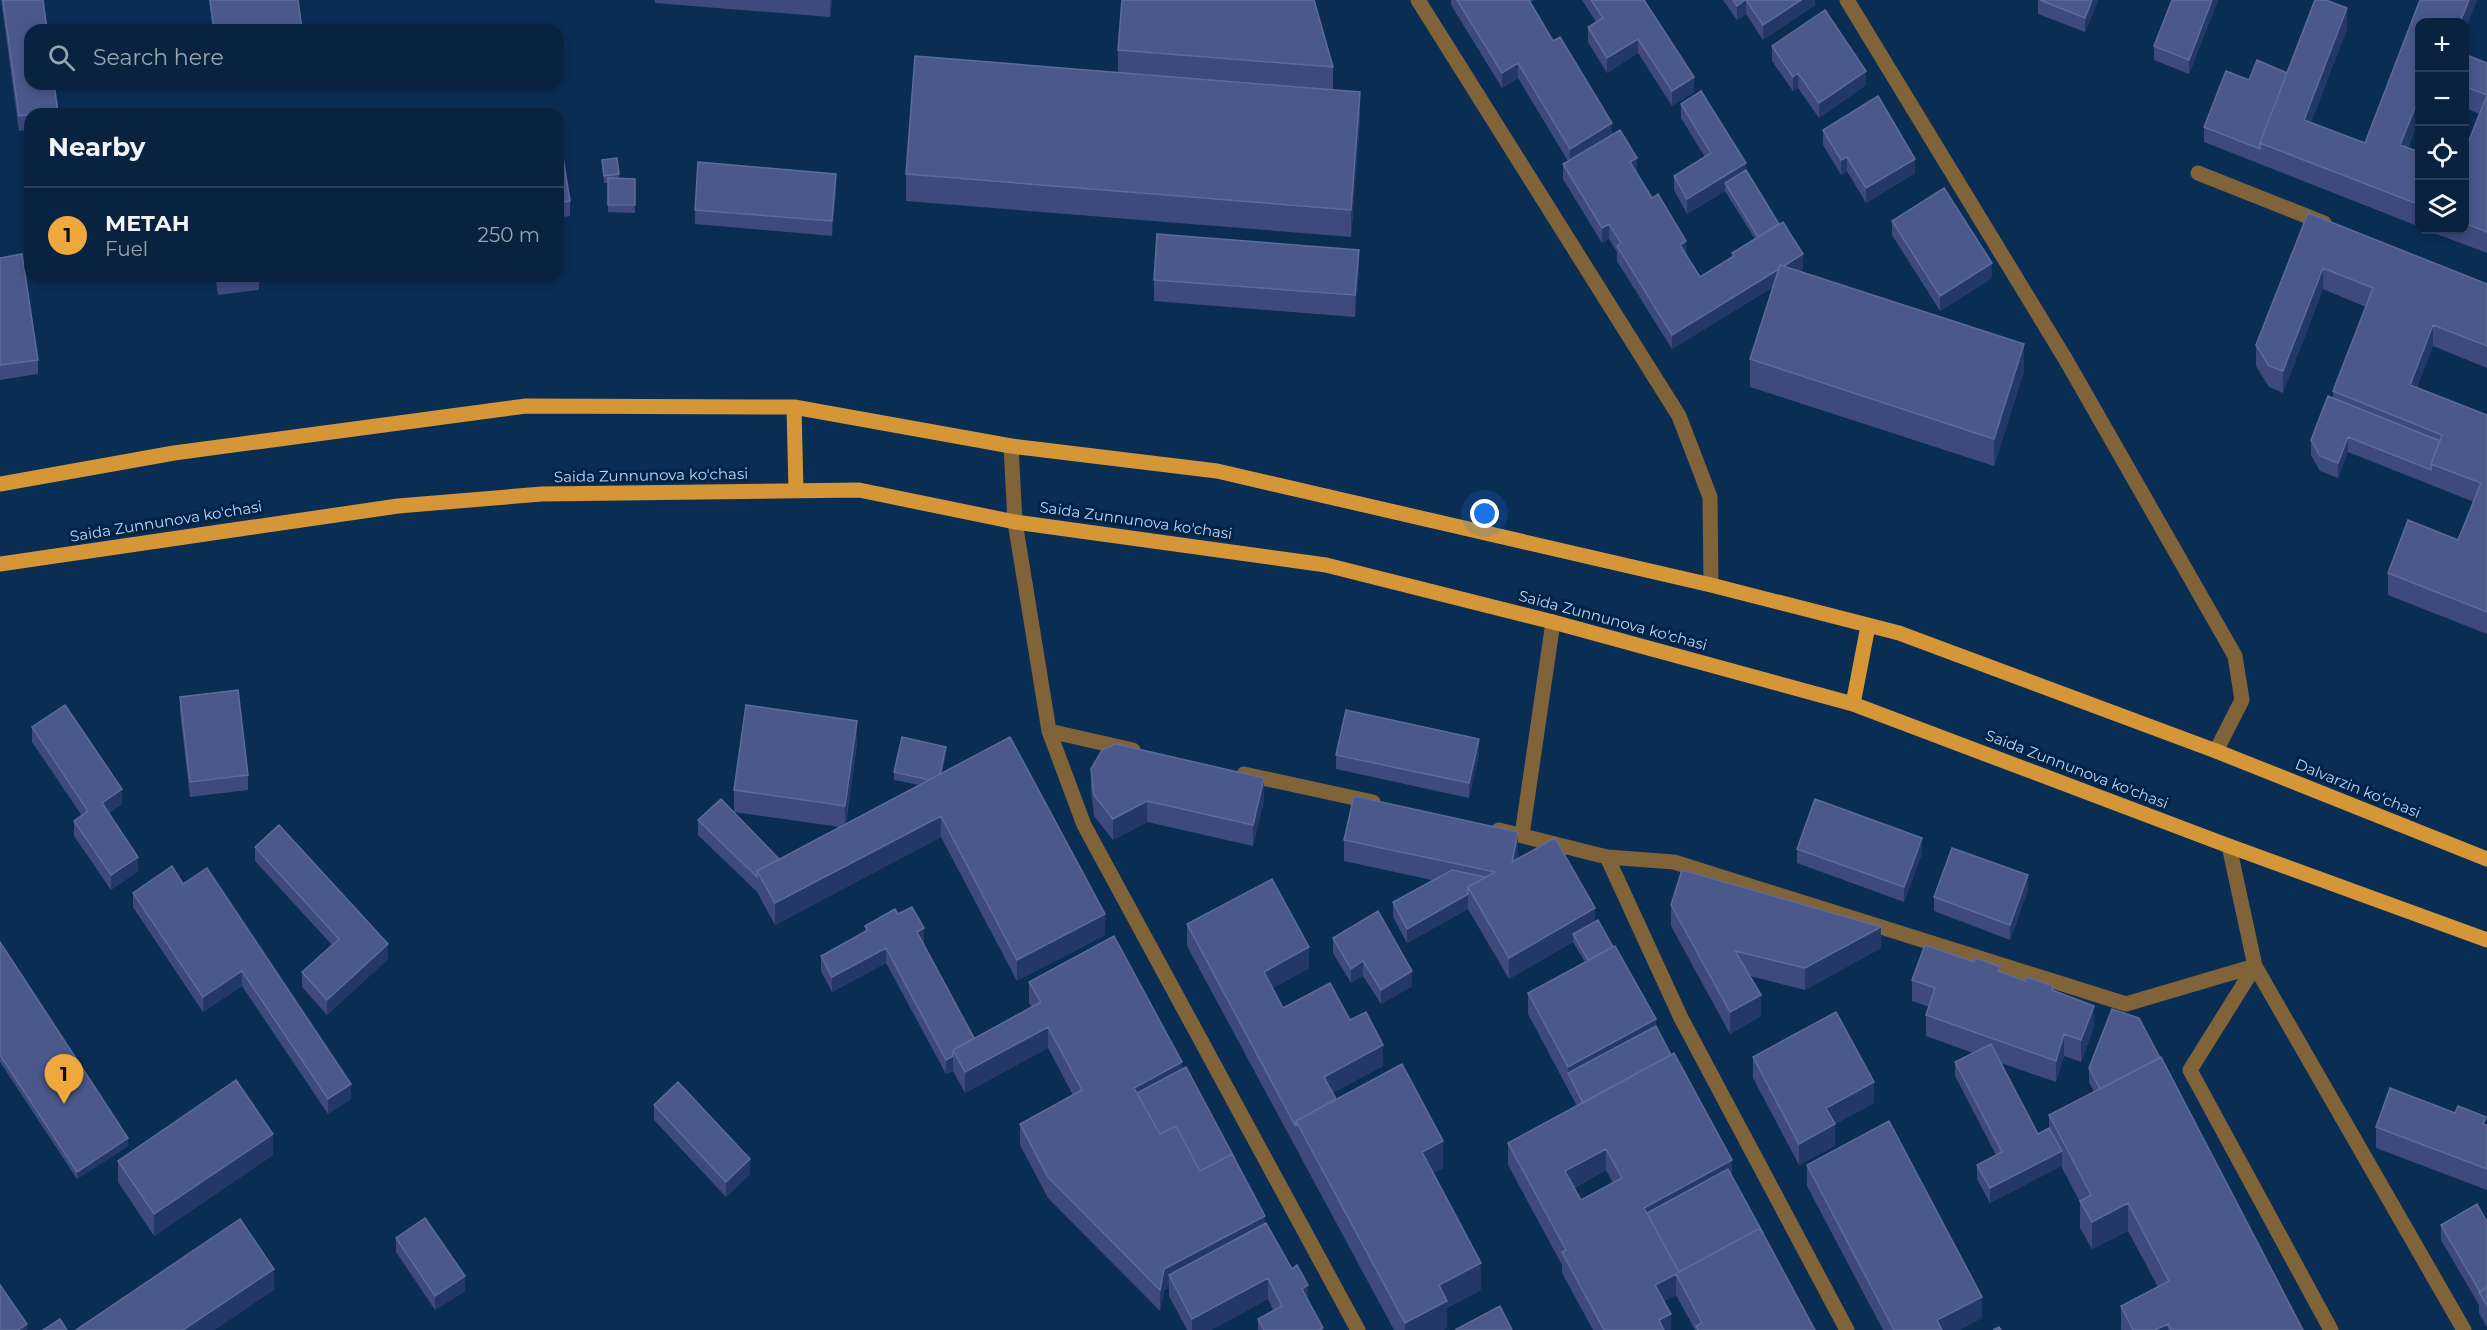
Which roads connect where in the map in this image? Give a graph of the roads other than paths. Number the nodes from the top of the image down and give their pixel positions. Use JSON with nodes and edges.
{"nodes":[{"id":1,"x":1418,"y":0,"type":"edge"},
{"id":2,"x":1847,"y":0,"type":"edge"},
{"id":3,"x":2198,"y":173,"type":"dead end"},
{"id":4,"x":2343,"y":230,"type":"edge"},
{"id":5,"x":794,"y":407,"type":"junction"},
{"id":6,"x":1011,"y":446,"type":"junction"},
{"id":7,"x":0,"y":484,"type":"edge"},
{"id":8,"x":796,"y":491,"type":"junction"},
{"id":9,"x":1015,"y":522,"type":"junction"},
{"id":10,"x":0,"y":564,"type":"edge"},
{"id":11,"x":1711,"y":585,"type":"junction"},
{"id":12,"x":1553,"y":622,"type":"junction"},
{"id":13,"x":1868,"y":626,"type":"junction"},
{"id":14,"x":1853,"y":704,"type":"junction"},
{"id":15,"x":1049,"y":731,"type":"junction"},
{"id":16,"x":2216,"y":751,"type":"junction"},
{"id":17,"x":1153,"y":754,"type":"edge"},
{"id":18,"x":1234,"y":772,"type":"edge"},
{"id":19,"x":1384,"y":805,"type":"edge"},
{"id":20,"x":1488,"y":828,"type":"edge"},
{"id":21,"x":1522,"y":835,"type":"junction"},
{"id":22,"x":2229,"y":846,"type":"junction"},
{"id":23,"x":1606,"y":857,"type":"junction"},
{"id":24,"x":2487,"y":859,"type":"edge"},
{"id":25,"x":2487,"y":940,"type":"edge"},
{"id":26,"x":2255,"y":966,"type":"junction"},
{"id":27,"x":1358,"y":1330,"type":"edge"},
{"id":28,"x":1847,"y":1330,"type":"edge"},
{"id":29,"x":2331,"y":1330,"type":"edge"},
{"id":30,"x":2464,"y":1330,"type":"edge"}],
"edges":[{"from":1,"to":11,"type":"street"},
{"from":2,"to":16,"type":"street"},
{"from":3,"to":4,"type":"street"},
{"from":5,"to":6,"type":"main road"},
{"from":5,"to":7,"type":"main road"},
{"from":5,"to":8,"type":"main road"},
{"from":6,"to":9,"type":"street"},
{"from":6,"to":11,"type":"main road"},
{"from":8,"to":9,"type":"main road","name":"Saida Zunnunova ko'chasi"},
{"from":8,"to":10,"type":"main road","name":"Saida Zunnunova ko'chasi"},
{"from":9,"to":12,"type":"main road","name":"Saida Zunnunova ko'chasi"},
{"from":9,"to":15,"type":"street"},
{"from":11,"to":13,"type":"main road"},
{"from":12,"to":14,"type":"main road","name":"Saida Zunnunova ko'chasi"},
{"from":12,"to":21,"type":"street"},
{"from":13,"to":14,"type":"main road"},
{"from":13,"to":16,"type":"main road"},
{"from":14,"to":22,"type":"main road","name":"Saida Zunnunova ko'chasi"},
{"from":15,"to":17,"type":"street"},
{"from":15,"to":27,"type":"street"},
{"from":16,"to":24,"type":"main road","name":"Dalvarzin koʻchasi"},
{"from":18,"to":19,"type":"street"},
{"from":20,"to":21,"type":"street"},
{"from":21,"to":23,"type":"street"},
{"from":22,"to":25,"type":"main road"},
{"from":22,"to":26,"type":"street"},
{"from":23,"to":26,"type":"street"},
{"from":23,"to":28,"type":"street"},
{"from":26,"to":29,"type":"street"},
{"from":26,"to":30,"type":"street"}]}
